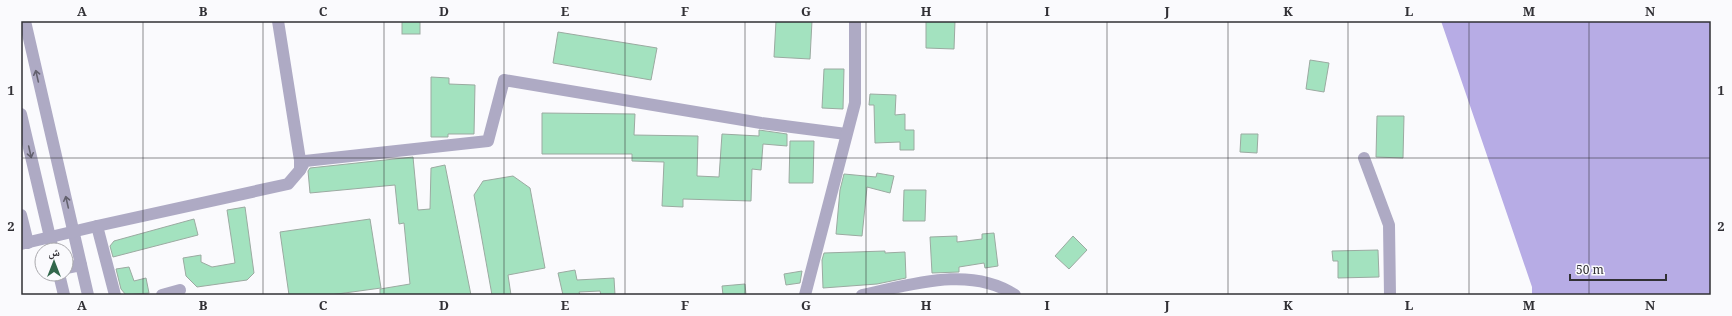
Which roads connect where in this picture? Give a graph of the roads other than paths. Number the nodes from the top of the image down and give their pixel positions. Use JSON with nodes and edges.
{"nodes":[{"id":1,"x":24,"y":21,"type":"edge"},
{"id":2,"x":278,"y":21,"type":"edge"},
{"id":3,"x":855,"y":21,"type":"edge"},
{"id":4,"x":21,"y":114,"type":"edge"},
{"id":5,"x":846,"y":134,"type":"junction"},
{"id":6,"x":1364,"y":158,"type":"dead end"},
{"id":7,"x":300,"y":170,"type":"junction"},
{"id":8,"x":21,"y":215,"type":"edge"},
{"id":9,"x":97,"y":226,"type":"junction"},
{"id":10,"x":74,"y":231,"type":"junction"},
{"id":11,"x":50,"y":237,"type":"junction"},
{"id":12,"x":51,"y":242,"type":"edge"},
{"id":13,"x":24,"y":244,"type":"edge"},
{"id":14,"x":81,"y":265,"type":"junction"},
{"id":15,"x":74,"y":266,"type":"edge"},
{"id":16,"x":61,"y":282,"type":"edge"},
{"id":17,"x":180,"y":290,"type":"dead end"},
{"id":18,"x":64,"y":295,"type":"edge"},
{"id":19,"x":88,"y":295,"type":"edge"},
{"id":20,"x":115,"y":295,"type":"edge"},
{"id":21,"x":162,"y":295,"type":"edge"},
{"id":22,"x":805,"y":295,"type":"edge"},
{"id":23,"x":862,"y":295,"type":"edge"},
{"id":24,"x":1015,"y":295,"type":"edge"},
{"id":25,"x":1390,"y":295,"type":"edge"}],
"edges":[{"from":10,"to":1,"type":"street","one_way":true},
{"from":2,"to":7,"type":"street"},
{"from":3,"to":5,"type":"street"},
{"from":4,"to":11,"type":"street","one_way":true},
{"from":5,"to":7,"type":"street"},
{"from":5,"to":22,"type":"street"},
{"from":6,"to":25,"type":"street"},
{"from":7,"to":9,"type":"street"},
{"from":8,"to":13,"type":"street"},
{"from":9,"to":10,"type":"street"},
{"from":9,"to":20,"type":"street"},
{"from":10,"to":11,"type":"street"},
{"from":10,"to":14,"type":"street"},
{"from":11,"to":12,"type":"street"},
{"from":11,"to":13,"type":"street"},
{"from":14,"to":15,"type":"street"},
{"from":14,"to":19,"type":"street"},
{"from":16,"to":18,"type":"street"},
{"from":17,"to":21,"type":"street"},
{"from":23,"to":24,"type":"street"}]}
